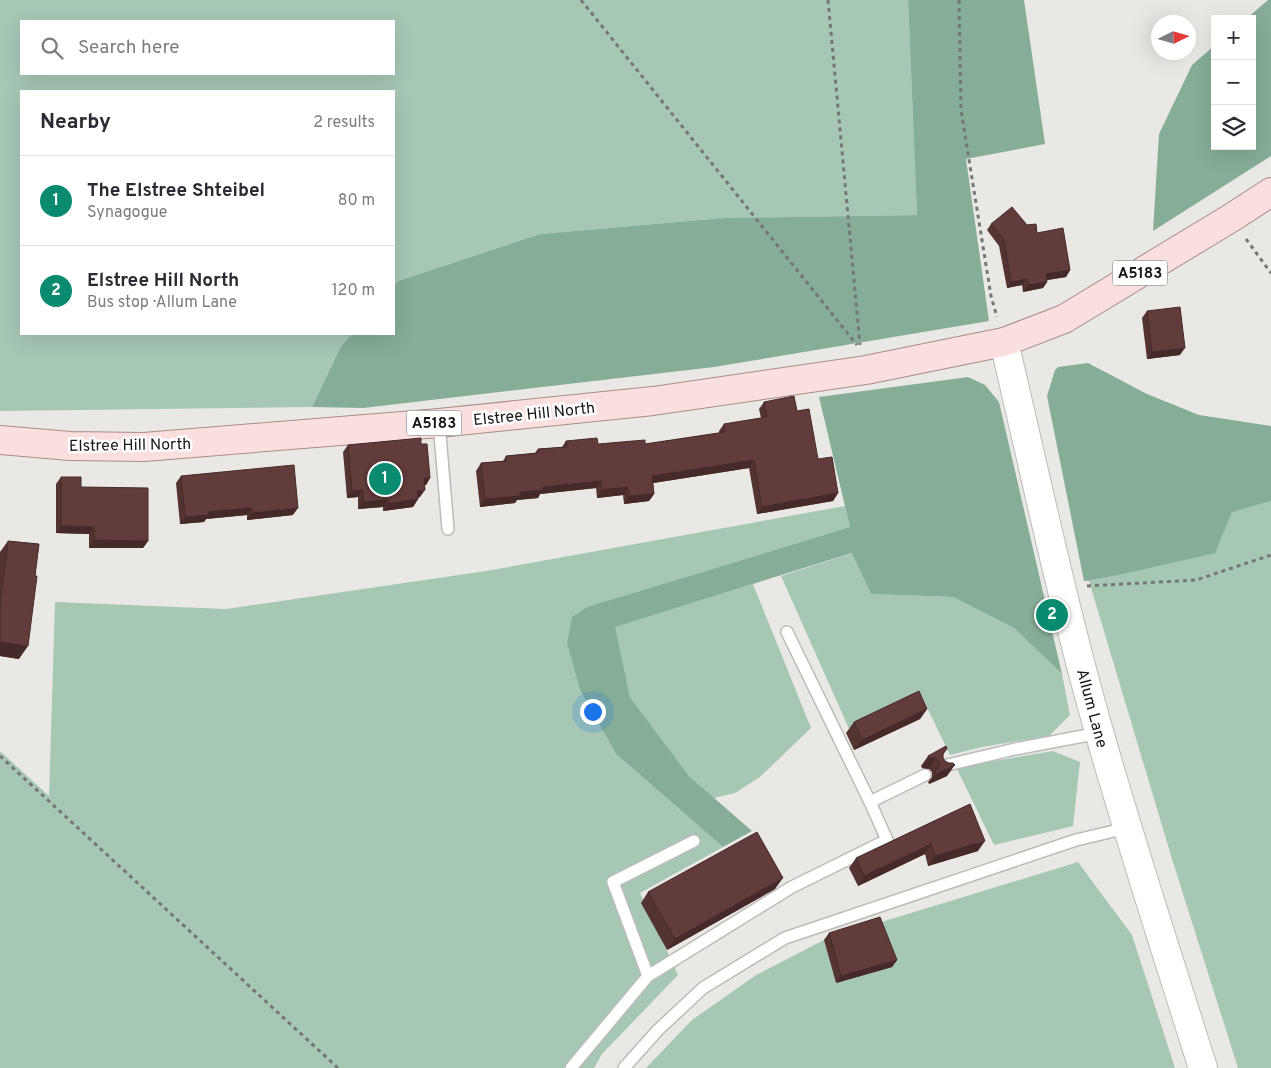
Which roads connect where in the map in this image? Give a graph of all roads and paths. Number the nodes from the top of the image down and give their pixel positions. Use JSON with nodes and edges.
{"nodes":[{"id":1,"x":581,"y":0,"type":"edge"},
{"id":2,"x":828,"y":0,"type":"edge"},
{"id":3,"x":959,"y":0,"type":"edge"},
{"id":4,"x":1271,"y":192,"type":"edge"},
{"id":5,"x":1231,"y":218,"type":"junction"},
{"id":6,"x":1271,"y":273,"type":"edge"},
{"id":7,"x":1004,"y":342,"type":"junction"},
{"id":8,"x":439,"y":423,"type":"junction"},
{"id":9,"x":0,"y":440,"type":"edge"},
{"id":10,"x":448,"y":530,"type":"dead end"},
{"id":11,"x":1271,"y":555,"type":"edge"},
{"id":12,"x":1084,"y":586,"type":"dead end"},
{"id":13,"x":787,"y":632,"type":"dead end"},
{"id":14,"x":1100,"y":733,"type":"junction"},
{"id":15,"x":0,"y":756,"type":"edge"},
{"id":16,"x":943,"y":766,"type":"edge"},
{"id":17,"x":925,"y":775,"type":"dead end"},
{"id":18,"x":870,"y":802,"type":"junction"},
{"id":19,"x":1127,"y":828,"type":"junction"},
{"id":20,"x":694,"y":841,"type":"dead end"},
{"id":21,"x":648,"y":976,"type":"junction"},
{"id":22,"x":338,"y":1068,"type":"edge"},
{"id":23,"x":571,"y":1068,"type":"edge"},
{"id":24,"x":624,"y":1068,"type":"edge"},
{"id":25,"x":1203,"y":1068,"type":"edge"}],
"edges":[{"from":1,"to":2,"type":"path"},
{"from":3,"to":7,"type":"path"},
{"from":4,"to":5,"type":"main road","number":"A5183"},
{"from":5,"to":6,"type":"path"},
{"from":5,"to":7,"type":"main road","number":"A5183"},
{"from":7,"to":8,"type":"main road","name":"Elstree Hill North","number":"A5183"},
{"from":7,"to":14,"type":"main road","name":"Allum Lane"},
{"from":8,"to":9,"type":"main road","name":"Elstree Hill North","number":"A5183"},
{"from":8,"to":10,"type":"lane"},
{"from":11,"to":12,"type":"path"},
{"from":13,"to":18,"type":"lane"},
{"from":14,"to":16,"type":"lane"},
{"from":14,"to":19,"type":"main road","name":"Allum Lane"},
{"from":15,"to":22,"type":"path"},
{"from":17,"to":18,"type":"lane"},
{"from":18,"to":21,"type":"lane"},
{"from":19,"to":24,"type":"lane"},
{"from":19,"to":25,"type":"main road","name":"Allum Lane"},
{"from":20,"to":21,"type":"lane"},
{"from":21,"to":23,"type":"lane"}]}
